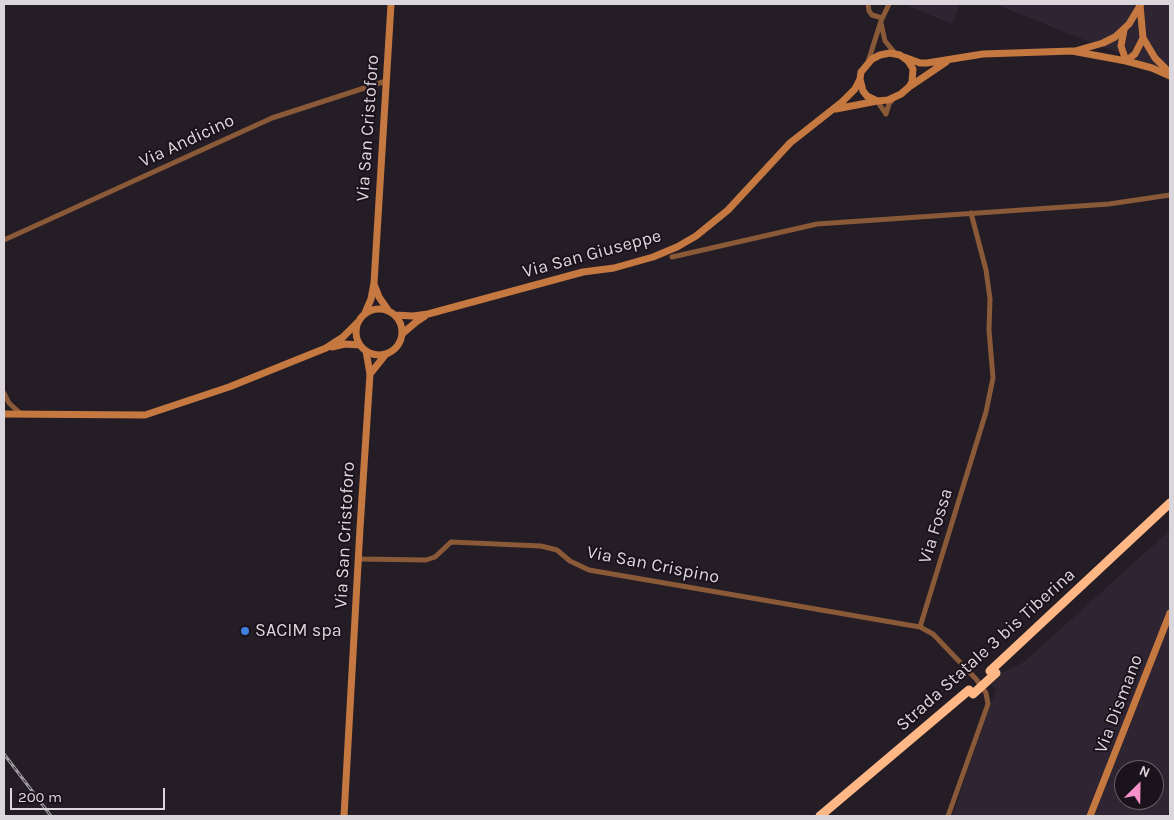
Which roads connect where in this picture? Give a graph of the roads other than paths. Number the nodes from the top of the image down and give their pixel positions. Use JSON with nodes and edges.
{"nodes":[{"id":1,"x":391,"y":4,"type":"edge"},
{"id":2,"x":868,"y":4,"type":"edge"},
{"id":3,"x":889,"y":4,"type":"edge"},
{"id":4,"x":1140,"y":4,"type":"edge"},
{"id":5,"x":881,"y":20,"type":"junction"},
{"id":6,"x":1124,"y":30,"type":"junction"},
{"id":7,"x":1143,"y":38,"type":"junction"},
{"id":8,"x":1072,"y":51,"type":"junction"},
{"id":9,"x":895,"y":53,"type":"junction"},
{"id":10,"x":904,"y":56,"type":"junction"},
{"id":11,"x":949,"y":60,"type":"junction"},
{"id":12,"x":1126,"y":61,"type":"junction"},
{"id":13,"x":867,"y":64,"type":"junction"},
{"id":14,"x":1170,"y":75,"type":"edge"},
{"id":15,"x":860,"y":79,"type":"junction"},
{"id":16,"x":386,"y":81,"type":"junction"},
{"id":17,"x":909,"y":87,"type":"junction"},
{"id":18,"x":894,"y":98,"type":"junction"},
{"id":19,"x":877,"y":101,"type":"junction"},
{"id":20,"x":834,"y":110,"type":"junction"},
{"id":21,"x":1170,"y":196,"type":"edge"},
{"id":22,"x":971,"y":213,"type":"junction"},
{"id":23,"x":4,"y":240,"type":"edge"},
{"id":24,"x":672,"y":257,"type":"dead end"},
{"id":25,"x":374,"y":283,"type":"junction"},
{"id":26,"x":388,"y":310,"type":"junction"},
{"id":27,"x":365,"y":312,"type":"junction"},
{"id":28,"x":428,"y":314,"type":"junction"},
{"id":29,"x":395,"y":315,"type":"junction"},
{"id":30,"x":357,"y":323,"type":"junction"},
{"id":31,"x":402,"y":334,"type":"junction"},
{"id":32,"x":360,"y":345,"type":"junction"},
{"id":33,"x":326,"y":348,"type":"junction"},
{"id":34,"x":366,"y":351,"type":"junction"},
{"id":35,"x":386,"y":354,"type":"junction"},
{"id":36,"x":370,"y":374,"type":"junction"},
{"id":37,"x":4,"y":393,"type":"edge"},
{"id":38,"x":7,"y":400,"type":"junction"},
{"id":39,"x":4,"y":410,"type":"edge"},
{"id":40,"x":4,"y":414,"type":"edge"},
{"id":41,"x":22,"y":414,"type":"junction"},
{"id":42,"x":1170,"y":503,"type":"edge"},
{"id":43,"x":1170,"y":511,"type":"edge"},
{"id":44,"x":359,"y":559,"type":"junction"},
{"id":45,"x":1170,"y":613,"type":"edge"},
{"id":46,"x":920,"y":627,"type":"junction"},
{"id":47,"x":993,"y":672,"type":"junction"},
{"id":48,"x":971,"y":692,"type":"junction"},
{"id":49,"x":344,"y":816,"type":"edge"},
{"id":50,"x":820,"y":816,"type":"edge"},
{"id":51,"x":830,"y":816,"type":"edge"},
{"id":52,"x":948,"y":816,"type":"edge"},
{"id":53,"x":1092,"y":816,"type":"edge"}],
"edges":[{"from":1,"to":16,"type":"main road","name":"Via San Cristoforo"},
{"from":2,"to":5,"type":"street"},
{"from":3,"to":5,"type":"street"},
{"from":4,"to":6,"type":"main road"},
{"from":4,"to":7,"type":"main road"},
{"from":5,"to":9,"type":"street"},
{"from":5,"to":13,"type":"street"},
{"from":6,"to":8,"type":"main road"},
{"from":6,"to":12,"type":"main road"},
{"from":7,"to":12,"type":"main road"},
{"from":7,"to":14,"type":"main road"},
{"from":8,"to":11,"type":"main road"},
{"from":8,"to":12,"type":"main road"},
{"from":9,"to":10,"type":"main road"},
{"from":9,"to":13,"type":"main road"},
{"from":10,"to":11,"type":"main road"},
{"from":10,"to":17,"type":"main road"},
{"from":11,"to":17,"type":"main road"},
{"from":12,"to":14,"type":"main road"},
{"from":13,"to":15,"type":"main road"},
{"from":15,"to":19,"type":"main road"},
{"from":15,"to":20,"type":"main road","name":"Via San Giuseppe"},
{"from":16,"to":23,"type":"street","name":"Via Andicino"},
{"from":16,"to":25,"type":"main road","name":"Via San Cristoforo"},
{"from":17,"to":18,"type":"main road"},
{"from":18,"to":19,"type":"main road"},
{"from":18,"to":19,"type":"street"},
{"from":19,"to":20,"type":"main road","name":"Via San Giuseppe"},
{"from":20,"to":28,"type":"main road","name":"Via San Giuseppe"},
{"from":21,"to":22,"type":"street"},
{"from":22,"to":24,"type":"street"},
{"from":22,"to":46,"type":"street","name":"Via Fossa"},
{"from":25,"to":26,"type":"main road","name":"Via San Cristoforo"},
{"from":25,"to":27,"type":"main road","name":"Via San Cristoforo"},
{"from":26,"to":27,"type":"main road"},
{"from":26,"to":29,"type":"main road"},
{"from":27,"to":30,"type":"main road"},
{"from":28,"to":29,"type":"main road","name":"Via San Giuseppe"},
{"from":28,"to":31,"type":"main road","name":"Via San Giuseppe"},
{"from":29,"to":31,"type":"main road"},
{"from":30,"to":32,"type":"main road"},
{"from":30,"to":33,"type":"main road"},
{"from":31,"to":35,"type":"main road"},
{"from":32,"to":33,"type":"main road"},
{"from":32,"to":34,"type":"main road"},
{"from":33,"to":41,"type":"main road"},
{"from":34,"to":35,"type":"main road"},
{"from":34,"to":36,"type":"main road","name":"Via San Cristoforo"},
{"from":35,"to":36,"type":"main road"},
{"from":36,"to":44,"type":"main road","name":"Via San Cristoforo"},
{"from":37,"to":38,"type":"street"},
{"from":38,"to":39,"type":"street"},
{"from":38,"to":41,"type":"street"},
{"from":40,"to":41,"type":"main road"},
{"from":42,"to":47,"type":"highway","name":"Strada Statale 3 bis Tiberina"},
{"from":43,"to":47,"type":"highway","name":"Strada Statale 3 bis Tiberina"},
{"from":44,"to":46,"type":"street","name":"Via San Crispino"},
{"from":44,"to":49,"type":"main road","name":"Via San Cristoforo"},
{"from":45,"to":53,"type":"main road","name":"Via Dismano"},
{"from":46,"to":52,"type":"street"},
{"from":47,"to":48,"type":"highway","name":"Strada Statale 3 bis Tiberina"},
{"from":48,"to":50,"type":"highway","name":"Strada Statale 3 bis Tiberina"},
{"from":48,"to":51,"type":"highway","name":"Strada Statale 3 bis Tiberina"}]}
